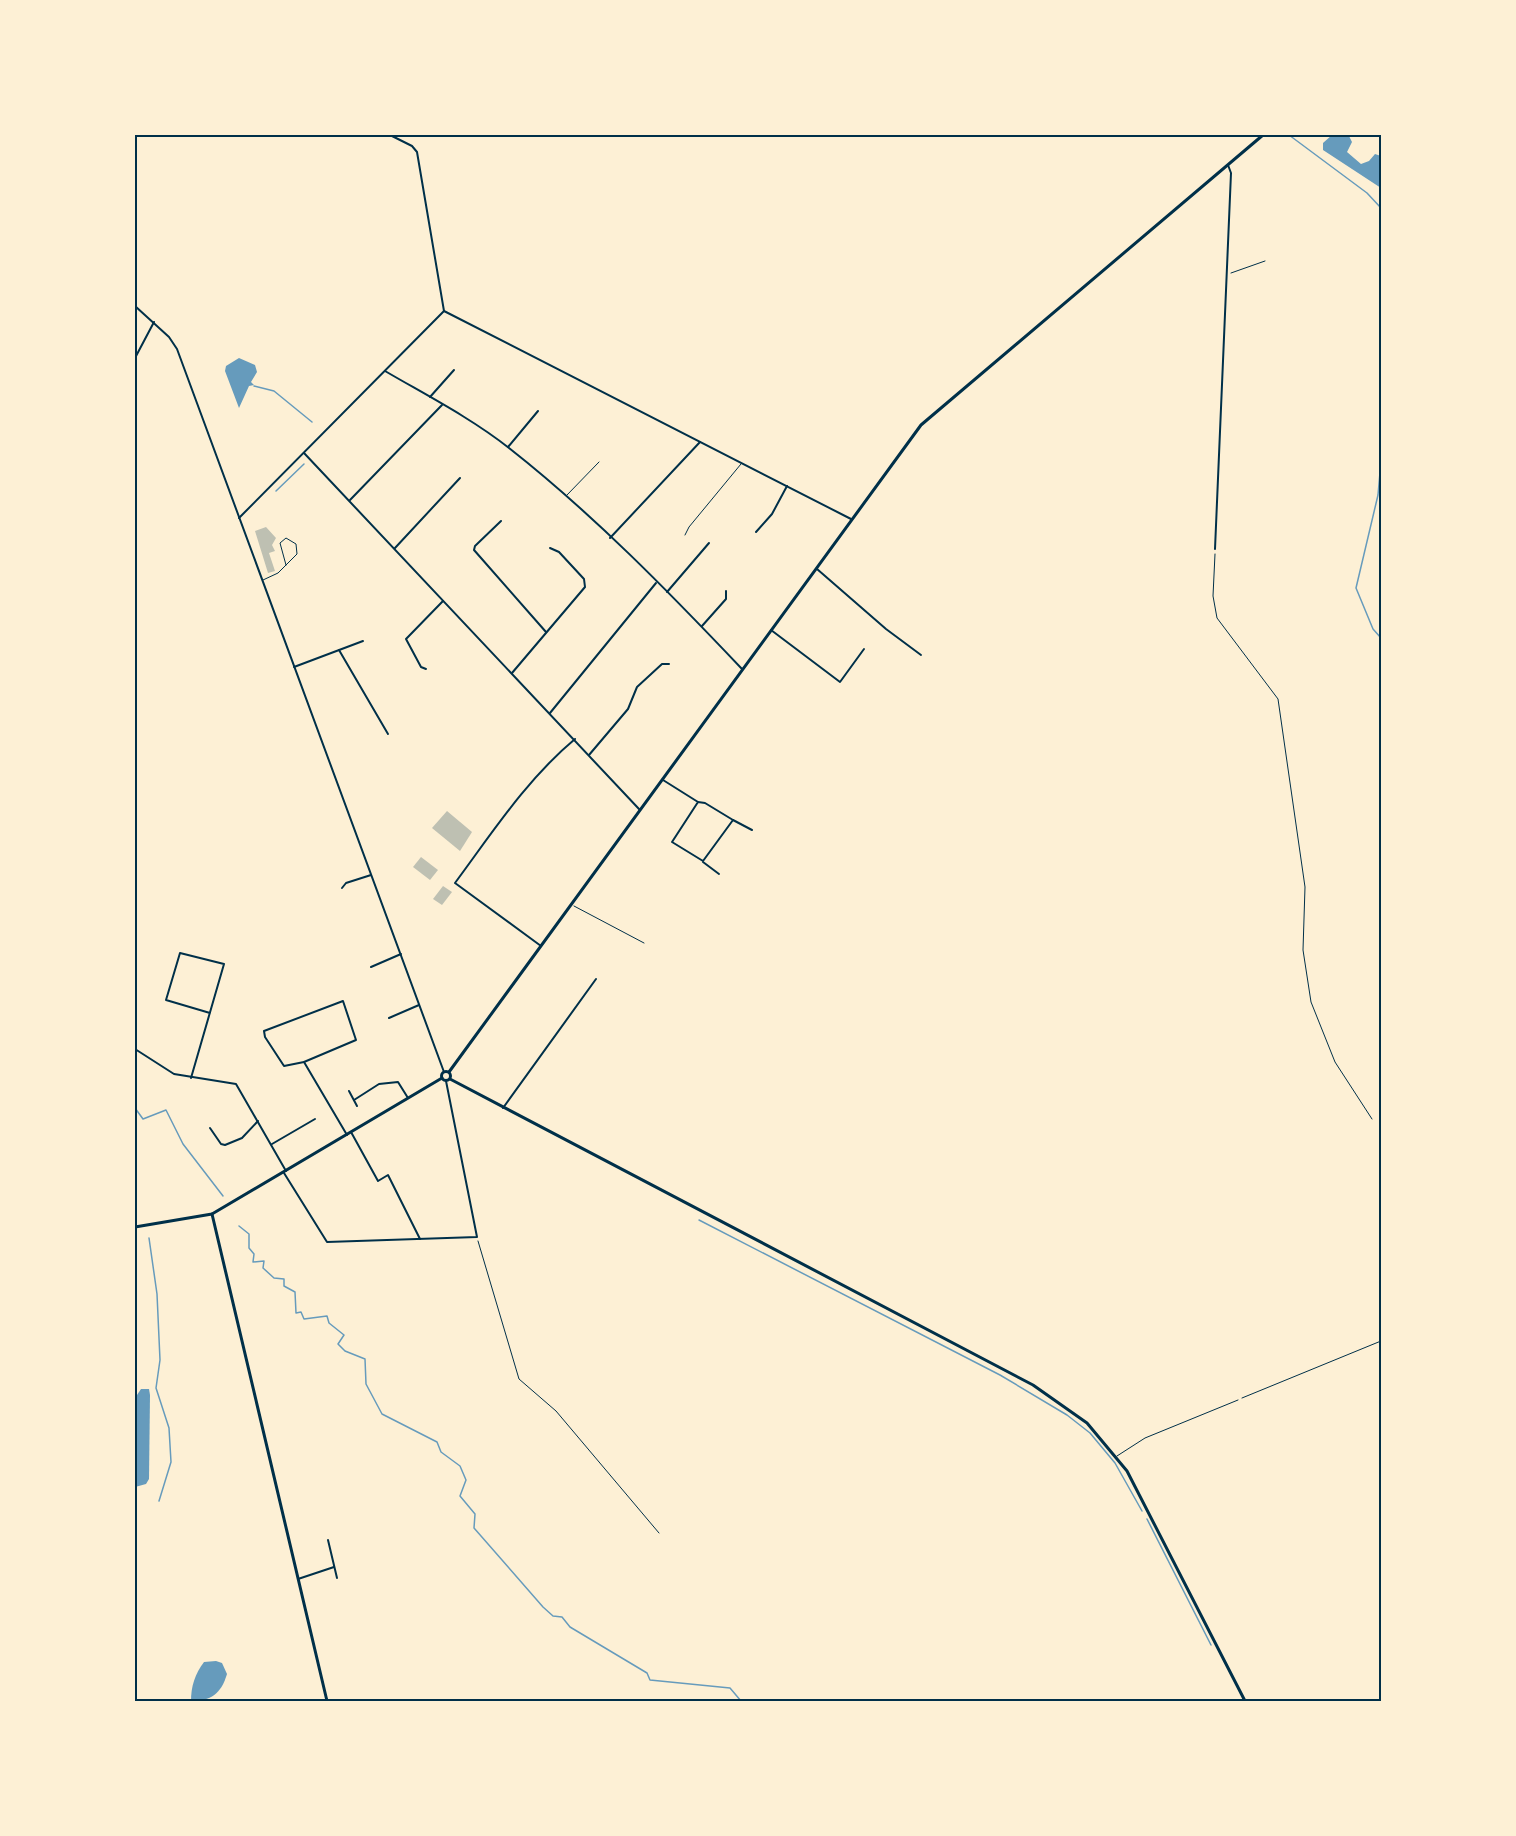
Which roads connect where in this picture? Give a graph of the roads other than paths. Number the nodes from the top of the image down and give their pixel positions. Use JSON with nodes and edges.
{"nodes":[{"id":1,"x":390,"y":135,"type":"edge"},
{"id":2,"x":1263,"y":135,"type":"edge"},
{"id":3,"x":1228,"y":165,"type":"junction"},
{"id":4,"x":135,"y":306,"type":"edge"},
{"id":5,"x":444,"y":311,"type":"junction"},
{"id":6,"x":154,"y":322,"type":"junction"},
{"id":7,"x":137,"y":348,"type":"edge"},
{"id":8,"x":135,"y":358,"type":"edge"},
{"id":9,"x":454,"y":370,"type":"dead end"},
{"id":10,"x":385,"y":371,"type":"junction"},
{"id":11,"x":429,"y":397,"type":"junction"},
{"id":12,"x":442,"y":405,"type":"junction"},
{"id":13,"x":538,"y":411,"type":"dead end"},
{"id":14,"x":700,"y":442,"type":"junction"},
{"id":15,"x":508,"y":447,"type":"junction"},
{"id":16,"x":304,"y":453,"type":"junction"},
{"id":17,"x":599,"y":462,"type":"dead end"},
{"id":18,"x":741,"y":463,"type":"junction"},
{"id":19,"x":460,"y":478,"type":"dead end"},
{"id":20,"x":787,"y":486,"type":"junction"},
{"id":21,"x":566,"y":497,"type":"junction"},
{"id":22,"x":350,"y":500,"type":"junction"},
{"id":23,"x":239,"y":518,"type":"junction"},
{"id":24,"x":851,"y":519,"type":"junction"},
{"id":25,"x":501,"y":521,"type":"dead end"},
{"id":26,"x":756,"y":532,"type":"dead end"},
{"id":27,"x":685,"y":535,"type":"dead end"},
{"id":28,"x":610,"y":538,"type":"junction"},
{"id":29,"x":709,"y":543,"type":"dead end"},
{"id":30,"x":395,"y":548,"type":"junction"},
{"id":31,"x":550,"y":548,"type":"dead end"},
{"id":32,"x":1215,"y":549,"type":"road end"},
{"id":33,"x":286,"y":565,"type":"junction"},
{"id":34,"x":816,"y":568,"type":"junction"},
{"id":35,"x":262,"y":580,"type":"junction"},
{"id":36,"x":657,"y":582,"type":"junction"},
{"id":37,"x":726,"y":591,"type":"dead end"},
{"id":38,"x":667,"y":592,"type":"junction"},
{"id":39,"x":443,"y":600,"type":"junction"},
{"id":40,"x":702,"y":626,"type":"junction"},
{"id":41,"x":771,"y":630,"type":"junction"},
{"id":42,"x":546,"y":632,"type":"junction"},
{"id":43,"x":363,"y":641,"type":"dead end"},
{"id":44,"x":864,"y":649,"type":"dead end"},
{"id":45,"x":339,"y":650,"type":"junction"},
{"id":46,"x":921,"y":655,"type":"dead end"},
{"id":47,"x":669,"y":664,"type":"dead end"},
{"id":48,"x":294,"y":667,"type":"junction"},
{"id":49,"x":426,"y":669,"type":"dead end"},
{"id":50,"x":742,"y":669,"type":"junction"},
{"id":51,"x":512,"y":673,"type":"junction"},
{"id":52,"x":550,"y":713,"type":"junction"},
{"id":53,"x":388,"y":734,"type":"dead end"},
{"id":54,"x":575,"y":739,"type":"junction"},
{"id":55,"x":589,"y":755,"type":"junction"},
{"id":56,"x":662,"y":779,"type":"junction"},
{"id":57,"x":698,"y":802,"type":"junction"},
{"id":58,"x":640,"y":810,"type":"junction"},
{"id":59,"x":733,"y":820,"type":"junction"},
{"id":60,"x":752,"y":830,"type":"dead end"},
{"id":61,"x":703,"y":861,"type":"junction"},
{"id":62,"x":719,"y":874,"type":"dead end"},
{"id":63,"x":371,"y":875,"type":"junction"},
{"id":64,"x":342,"y":888,"type":"dead end"},
{"id":65,"x":570,"y":904,"type":"junction"},
{"id":66,"x":644,"y":943,"type":"dead end"},
{"id":67,"x":541,"y":946,"type":"junction"},
{"id":68,"x":401,"y":954,"type":"junction"},
{"id":69,"x":371,"y":967,"type":"dead end"},
{"id":70,"x":596,"y":979,"type":"dead end"},
{"id":71,"x":419,"y":1005,"type":"junction"},
{"id":72,"x":210,"y":1013,"type":"junction"},
{"id":73,"x":389,"y":1018,"type":"dead end"},
{"id":74,"x":135,"y":1049,"type":"edge"},
{"id":75,"x":304,"y":1062,"type":"junction"},
{"id":76,"x":446,"y":1072,"type":"junction"},
{"id":77,"x":191,"y":1078,"type":"junction"},
{"id":78,"x":446,"y":1079,"type":"junction"},
{"id":79,"x":349,"y":1091,"type":"dead end"},
{"id":80,"x":408,"y":1098,"type":"junction"},
{"id":81,"x":354,"y":1100,"type":"junction"},
{"id":82,"x":357,"y":1106,"type":"dead end"},
{"id":83,"x":503,"y":1107,"type":"junction"},
{"id":84,"x":315,"y":1119,"type":"dead end"},
{"id":85,"x":258,"y":1120,"type":"junction"},
{"id":86,"x":210,"y":1128,"type":"dead end"},
{"id":87,"x":349,"y":1133,"type":"junction"},
{"id":88,"x":272,"y":1144,"type":"junction"},
{"id":89,"x":285,"y":1172,"type":"junction"},
{"id":90,"x":212,"y":1215,"type":"junction"},
{"id":91,"x":135,"y":1227,"type":"edge"},
{"id":92,"x":420,"y":1239,"type":"junction"},
{"id":93,"x":1238,"y":1400,"type":"road end"},
{"id":94,"x":1117,"y":1456,"type":"junction"},
{"id":95,"x":328,"y":1540,"type":"dead end"},
{"id":96,"x":334,"y":1567,"type":"junction"},
{"id":97,"x":337,"y":1578,"type":"dead end"},
{"id":98,"x":298,"y":1579,"type":"junction"},
{"id":99,"x":327,"y":1701,"type":"edge"},
{"id":100,"x":1245,"y":1701,"type":"edge"}],
"edges":[{"from":1,"to":5,"type":"street"},
{"from":2,"to":3,"type":"street"},
{"from":3,"to":24,"type":"street"},
{"from":3,"to":32,"type":"street"},
{"from":4,"to":6,"type":"street"},
{"from":5,"to":10,"type":"street"},
{"from":5,"to":14,"type":"street"},
{"from":6,"to":7,"type":"street"},
{"from":6,"to":23,"type":"street"},
{"from":7,"to":8,"type":"street"},
{"from":9,"to":11,"type":"street"},
{"from":10,"to":11,"type":"street"},
{"from":10,"to":16,"type":"street"},
{"from":11,"to":12,"type":"street"},
{"from":12,"to":15,"type":"street"},
{"from":12,"to":22,"type":"street"},
{"from":13,"to":15,"type":"street"},
{"from":14,"to":18,"type":"street"},
{"from":14,"to":28,"type":"street"},
{"from":15,"to":21,"type":"street"},
{"from":16,"to":22,"type":"street"},
{"from":16,"to":23,"type":"street"},
{"from":17,"to":21,"type":"lane"},
{"from":18,"to":20,"type":"street"},
{"from":18,"to":27,"type":"lane"},
{"from":19,"to":30,"type":"street"},
{"from":20,"to":24,"type":"street"},
{"from":20,"to":26,"type":"street"},
{"from":21,"to":28,"type":"street"},
{"from":22,"to":30,"type":"street"},
{"from":23,"to":35,"type":"street"},
{"from":24,"to":34,"type":"street"},
{"from":25,"to":42,"type":"street"},
{"from":28,"to":36,"type":"street"},
{"from":29,"to":38,"type":"street"},
{"from":30,"to":39,"type":"street"},
{"from":31,"to":42,"type":"street"},
{"from":33,"to":33,"type":"lane"},
{"from":33,"to":35,"type":"lane"},
{"from":34,"to":41,"type":"street"},
{"from":34,"to":46,"type":"street"},
{"from":35,"to":48,"type":"street"},
{"from":36,"to":38,"type":"street"},
{"from":36,"to":52,"type":"street"},
{"from":37,"to":40,"type":"street"},
{"from":38,"to":40,"type":"street"},
{"from":39,"to":49,"type":"street"},
{"from":39,"to":51,"type":"street"},
{"from":40,"to":50,"type":"street"},
{"from":41,"to":44,"type":"street"},
{"from":41,"to":50,"type":"street"},
{"from":42,"to":51,"type":"street"},
{"from":43,"to":45,"type":"street"},
{"from":45,"to":48,"type":"street"},
{"from":45,"to":53,"type":"street"},
{"from":47,"to":55,"type":"street"},
{"from":48,"to":63,"type":"street"},
{"from":50,"to":56,"type":"street"},
{"from":51,"to":52,"type":"street"},
{"from":52,"to":54,"type":"street"},
{"from":54,"to":55,"type":"street"},
{"from":54,"to":67,"type":"street"},
{"from":55,"to":58,"type":"street"},
{"from":56,"to":57,"type":"street"},
{"from":56,"to":58,"type":"street"},
{"from":57,"to":59,"type":"street"},
{"from":57,"to":61,"type":"street"},
{"from":58,"to":65,"type":"street"},
{"from":59,"to":60,"type":"street"},
{"from":59,"to":61,"type":"street"},
{"from":61,"to":62,"type":"street"},
{"from":63,"to":64,"type":"street"},
{"from":63,"to":68,"type":"street"},
{"from":65,"to":66,"type":"lane"},
{"from":65,"to":67,"type":"street"},
{"from":67,"to":76,"type":"street"},
{"from":68,"to":69,"type":"street"},
{"from":68,"to":71,"type":"street"},
{"from":70,"to":83,"type":"street"},
{"from":71,"to":73,"type":"street"},
{"from":71,"to":76,"type":"street"},
{"from":72,"to":72,"type":"street"},
{"from":72,"to":77,"type":"street"},
{"from":74,"to":77,"type":"street"},
{"from":75,"to":75,"type":"street"},
{"from":75,"to":87,"type":"street"},
{"from":76,"to":78,"type":"street"},
{"from":76,"to":78,"type":"street"},
{"from":77,"to":85,"type":"street"},
{"from":78,"to":80,"type":"street"},
{"from":78,"to":83,"type":"street"},
{"from":78,"to":92,"type":"street"},
{"from":79,"to":81,"type":"street"},
{"from":80,"to":81,"type":"street"},
{"from":80,"to":87,"type":"street"},
{"from":81,"to":82,"type":"street"},
{"from":83,"to":94,"type":"street"},
{"from":84,"to":88,"type":"street"},
{"from":85,"to":86,"type":"street"},
{"from":85,"to":88,"type":"street"},
{"from":87,"to":89,"type":"street"},
{"from":87,"to":92,"type":"street"},
{"from":88,"to":89,"type":"street"},
{"from":89,"to":90,"type":"street"},
{"from":89,"to":92,"type":"street"},
{"from":90,"to":91,"type":"street"},
{"from":90,"to":98,"type":"street"},
{"from":93,"to":94,"type":"lane"},
{"from":94,"to":100,"type":"street"},
{"from":95,"to":96,"type":"street"},
{"from":96,"to":97,"type":"street"},
{"from":96,"to":98,"type":"street"},
{"from":98,"to":99,"type":"street"}]}
